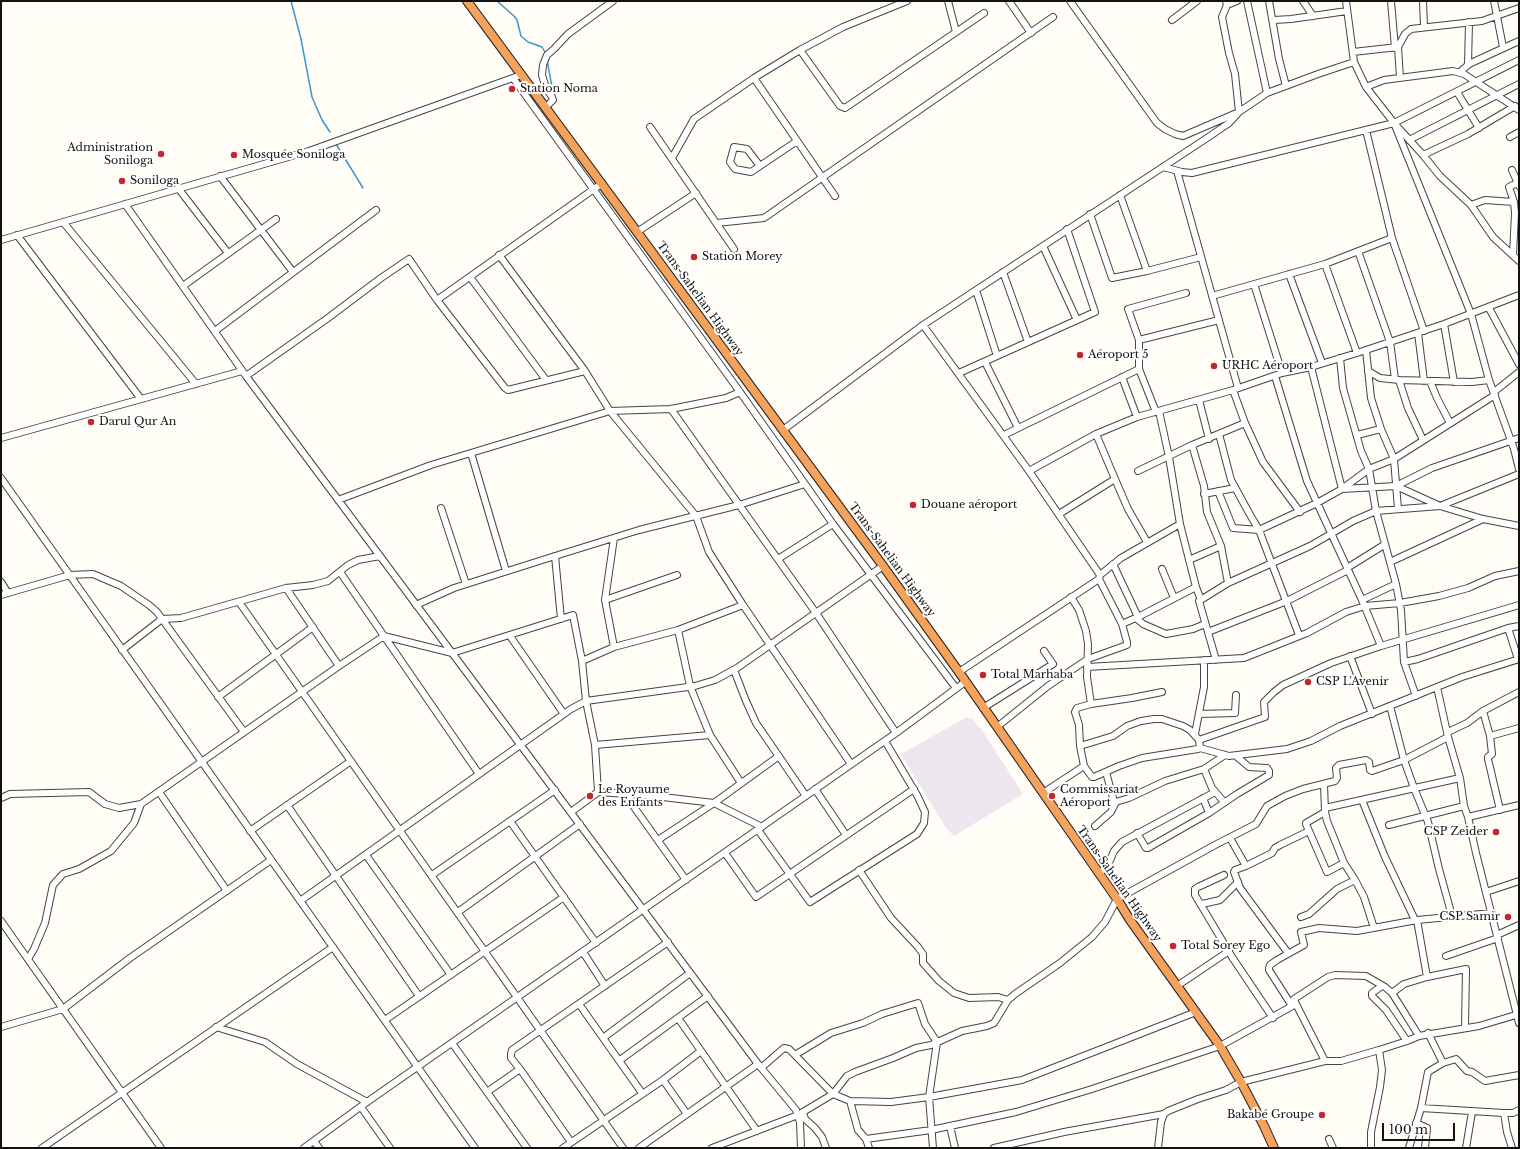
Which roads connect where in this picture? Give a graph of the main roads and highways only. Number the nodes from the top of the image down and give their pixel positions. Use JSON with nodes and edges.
{"nodes":[{"id":1,"x":467,"y":1,"type":"edge"},
{"id":2,"x":1274,"y":1148,"type":"edge"}],
"edges":[{"from":1,"to":2,"type":"highway","name":"Trans-Sahelian Highway"}]}
